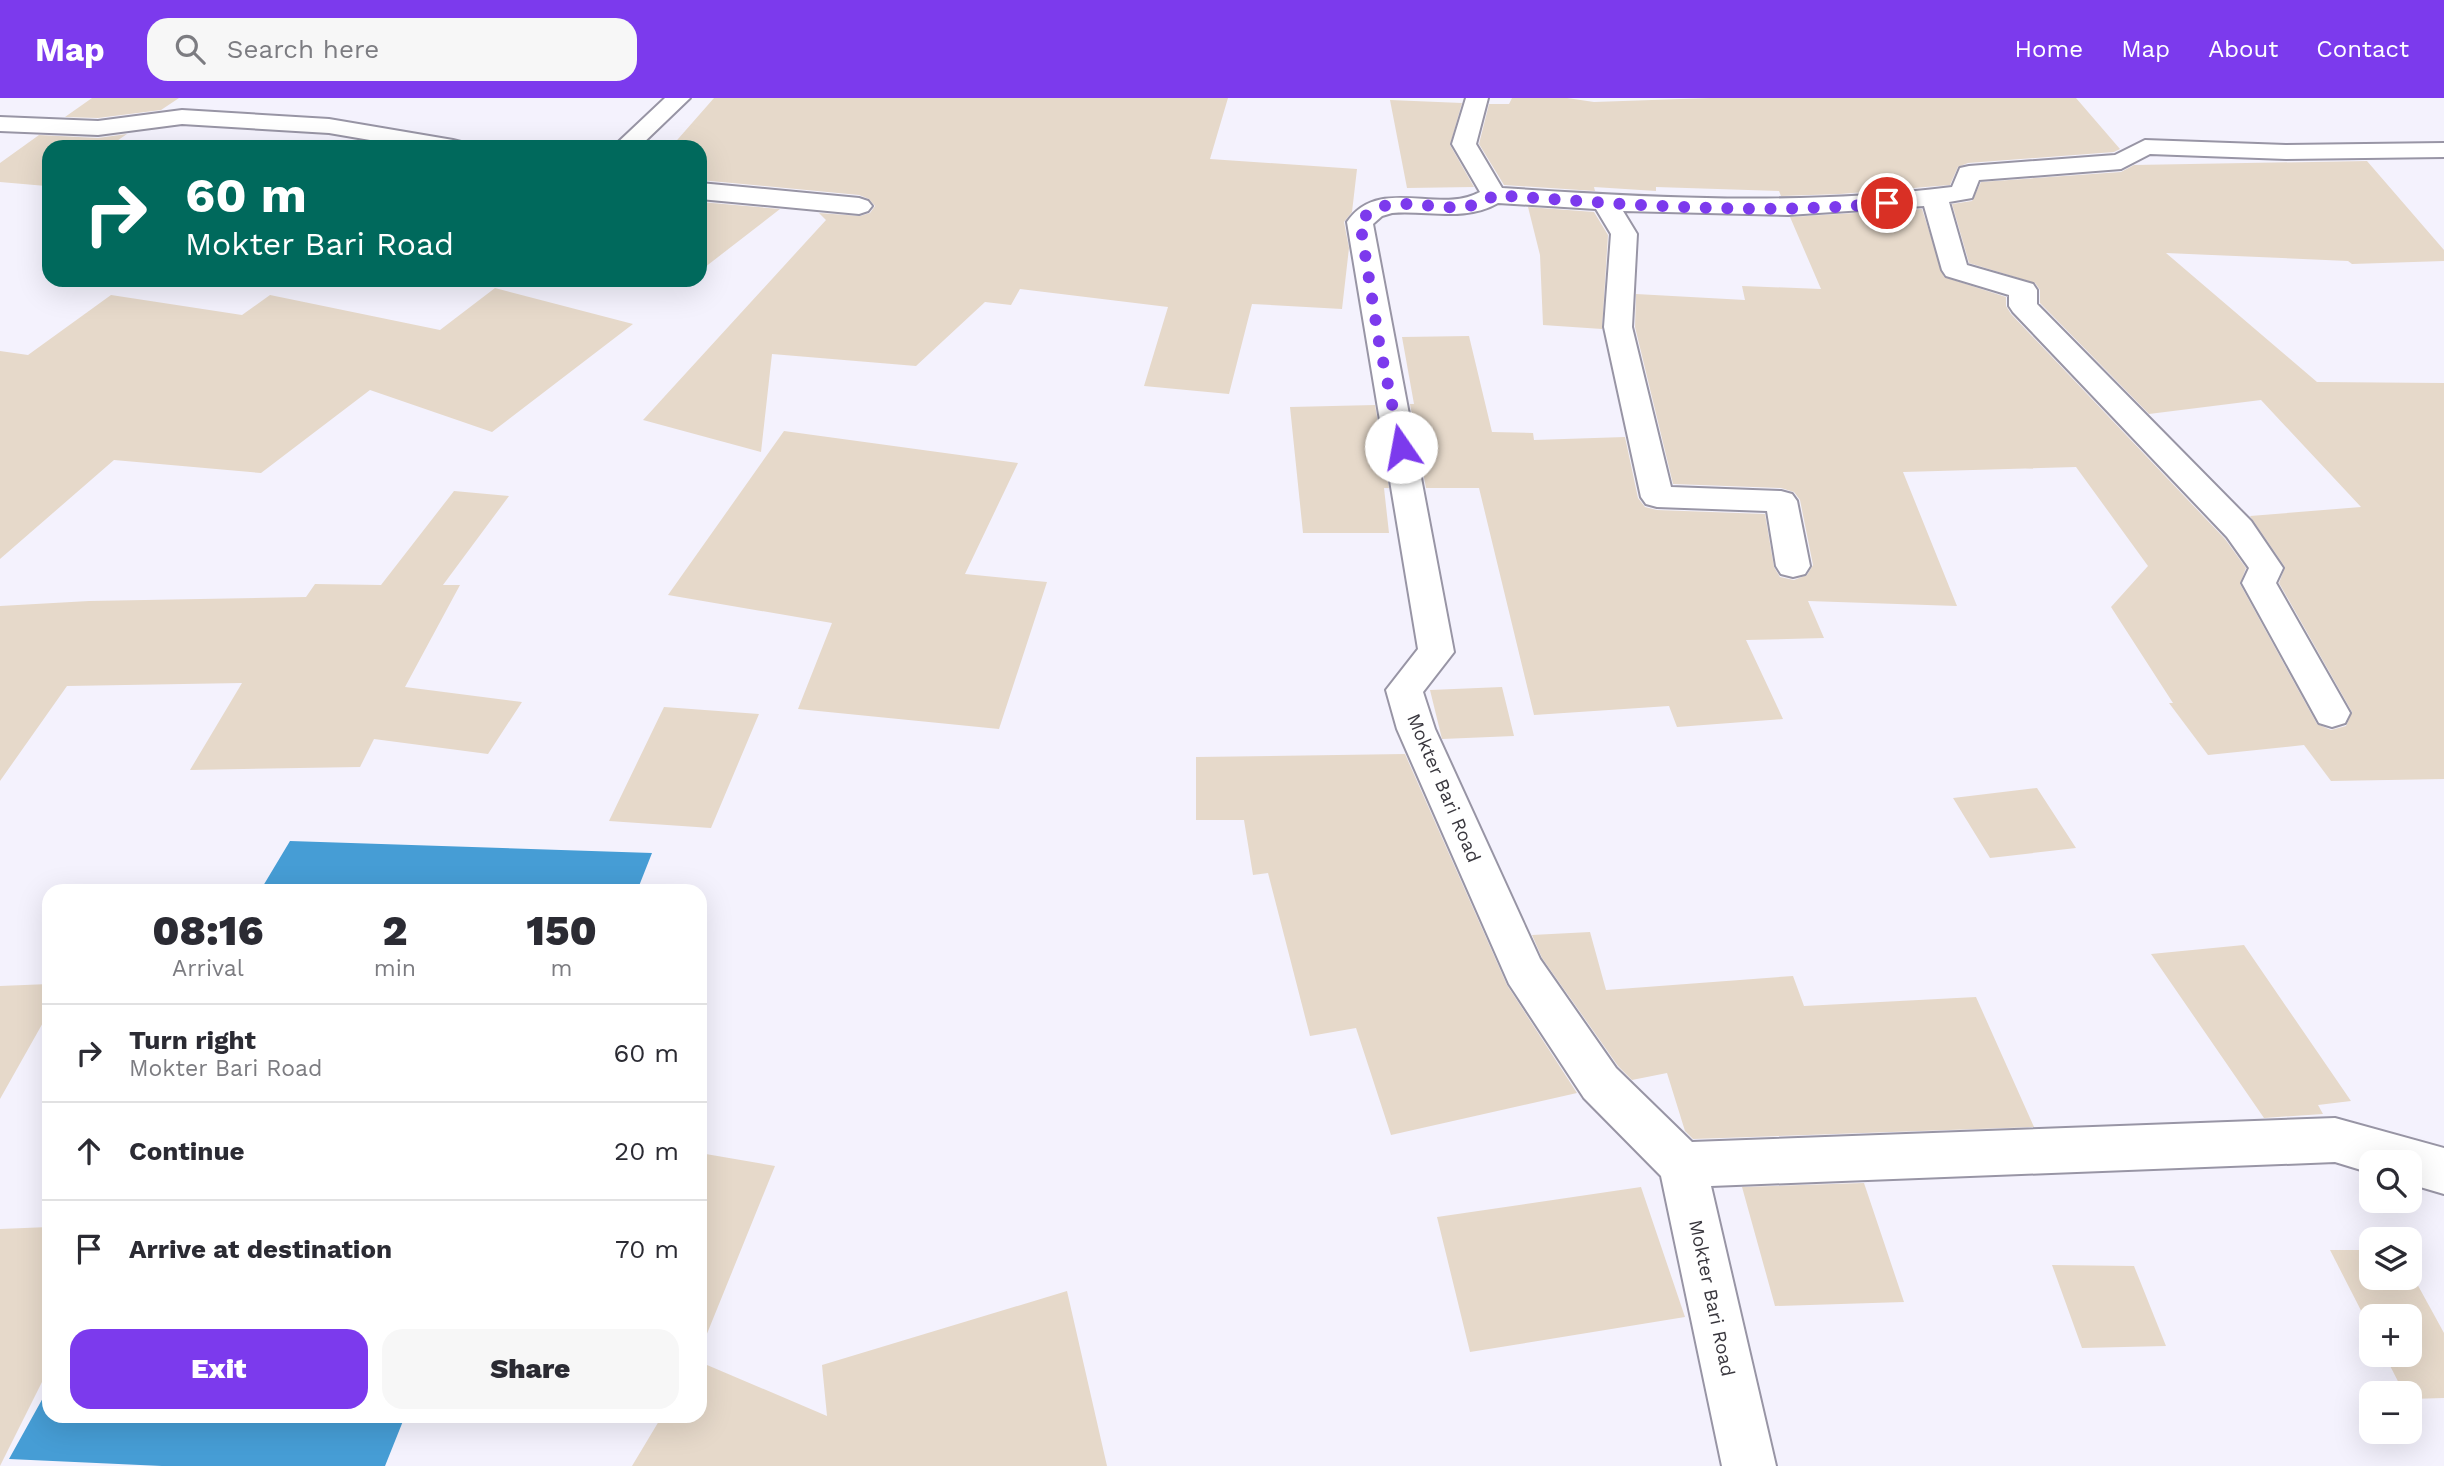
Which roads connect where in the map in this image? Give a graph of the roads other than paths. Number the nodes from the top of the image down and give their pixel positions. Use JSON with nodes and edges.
{"nodes":[{"id":1,"x":679,"y":98,"type":"edge"},
{"id":2,"x":1477,"y":98,"type":"edge"},
{"id":3,"x":0,"y":124,"type":"edge"},
{"id":4,"x":412,"y":140,"type":"edge"},
{"id":5,"x":633,"y":140,"type":"edge"},
{"id":6,"x":2444,"y":150,"type":"edge"},
{"id":7,"x":707,"y":192,"type":"edge"},
{"id":8,"x":1494,"y":195,"type":"junction"},
{"id":9,"x":1935,"y":198,"type":"junction"},
{"id":10,"x":1605,"y":202,"type":"junction"},
{"id":11,"x":859,"y":206,"type":"dead end"},
{"id":12,"x":1793,"y":566,"type":"dead end"},
{"id":13,"x":2332,"y":713,"type":"dead end"},
{"id":14,"x":1682,"y":1165,"type":"junction"},
{"id":15,"x":2444,"y":1171,"type":"edge"},
{"id":16,"x":1749,"y":1466,"type":"edge"}],
"edges":[{"from":1,"to":5,"type":"street"},
{"from":2,"to":8,"type":"street"},
{"from":3,"to":4,"type":"street"},
{"from":6,"to":9,"type":"street"},
{"from":7,"to":11,"type":"street"},
{"from":8,"to":10,"type":"street"},
{"from":8,"to":14,"type":"street","name":"Mokter Bari Road"},
{"from":9,"to":10,"type":"street"},
{"from":9,"to":13,"type":"street"},
{"from":10,"to":12,"type":"street"},
{"from":14,"to":15,"type":"street"},
{"from":14,"to":16,"type":"street","name":"Mokter Bari Road"}]}
